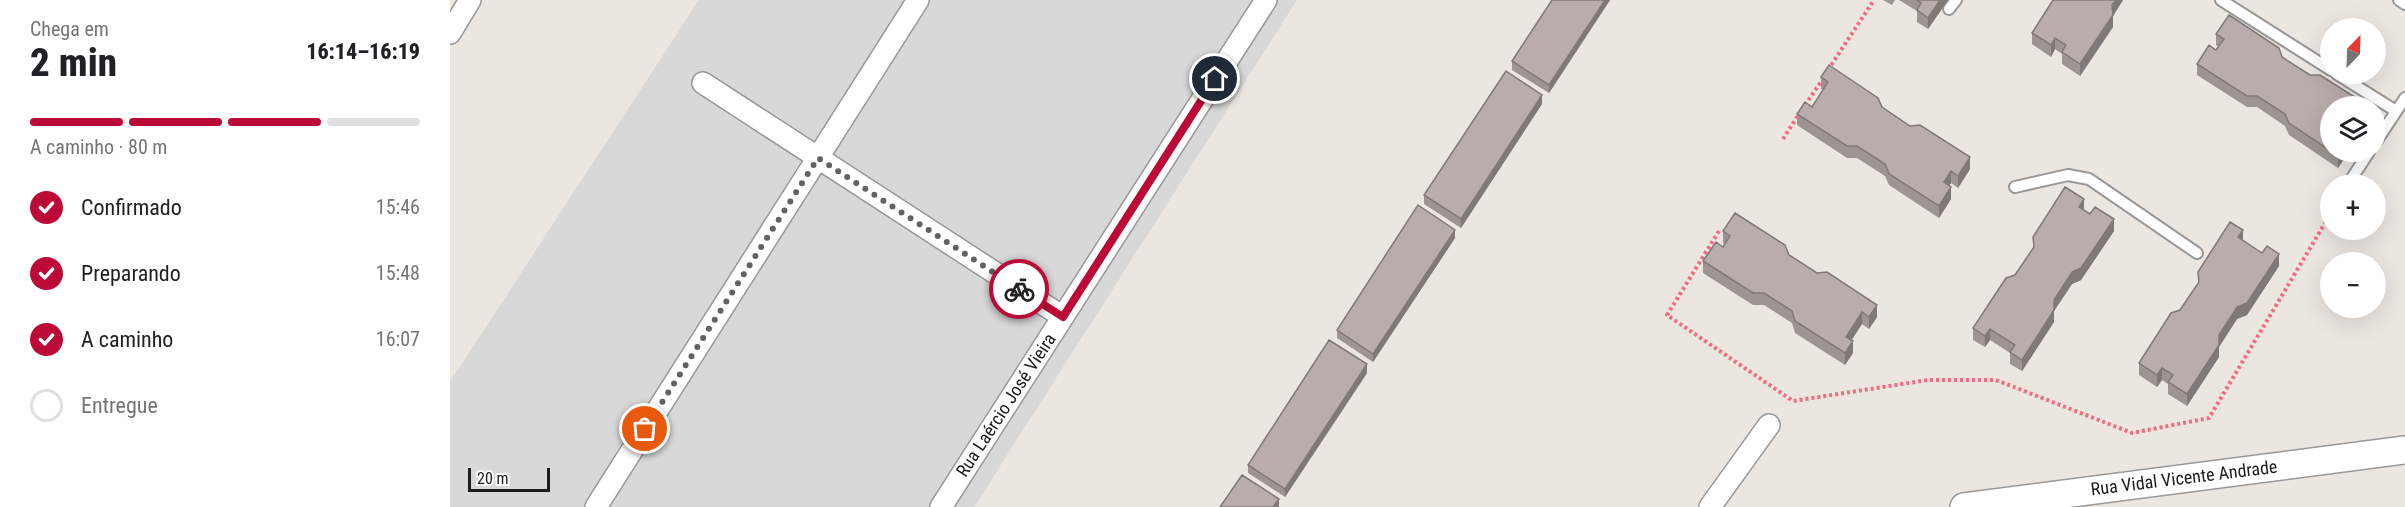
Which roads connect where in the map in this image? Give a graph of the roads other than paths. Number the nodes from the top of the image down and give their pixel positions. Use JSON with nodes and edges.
{"nodes":[{"id":1,"x":470,"y":0,"type":"edge"},
{"id":2,"x":918,"y":0,"type":"edge"},
{"id":3,"x":1266,"y":0,"type":"edge"},
{"id":4,"x":2221,"y":0,"type":"edge"},
{"id":5,"x":2398,"y":0,"type":"edge"},
{"id":6,"x":2405,"y":4,"type":"edge"},
{"id":7,"x":450,"y":33,"type":"edge"},
{"id":8,"x":2320,"y":63,"type":"edge"},
{"id":9,"x":703,"y":83,"type":"dead end"},
{"id":10,"x":2353,"y":84,"type":"edge"},
{"id":11,"x":2405,"y":98,"type":"edge"},
{"id":12,"x":2396,"y":111,"type":"junction"},
{"id":13,"x":2386,"y":126,"type":"edge"},
{"id":14,"x":818,"y":158,"type":"junction"},
{"id":15,"x":2015,"y":187,"type":"dead end"},
{"id":16,"x":2197,"y":253,"type":"dead end"},
{"id":17,"x":1063,"y":317,"type":"junction"},
{"id":18,"x":1769,"y":425,"type":"dead end"},
{"id":19,"x":2405,"y":450,"type":"edge"},
{"id":20,"x":596,"y":507,"type":"edge"},
{"id":21,"x":941,"y":507,"type":"edge"},
{"id":22,"x":1710,"y":507,"type":"edge"},
{"id":23,"x":1964,"y":507,"type":"edge"}],
"edges":[{"from":1,"to":7,"type":"street"},
{"from":2,"to":14,"type":"street"},
{"from":3,"to":17,"type":"street","name":"Rua Laércio José Vieira"},
{"from":4,"to":8,"type":"lane"},
{"from":5,"to":6,"type":"lane"},
{"from":9,"to":14,"type":"street"},
{"from":10,"to":12,"type":"lane"},
{"from":11,"to":12,"type":"lane"},
{"from":12,"to":13,"type":"lane"},
{"from":14,"to":17,"type":"street"},
{"from":14,"to":20,"type":"street"},
{"from":15,"to":16,"type":"lane"},
{"from":17,"to":21,"type":"street","name":"Rua Laércio José Vieira"},
{"from":18,"to":22,"type":"street"},
{"from":19,"to":23,"type":"street","name":"Rua Vidal Vicente Andrade"}]}
